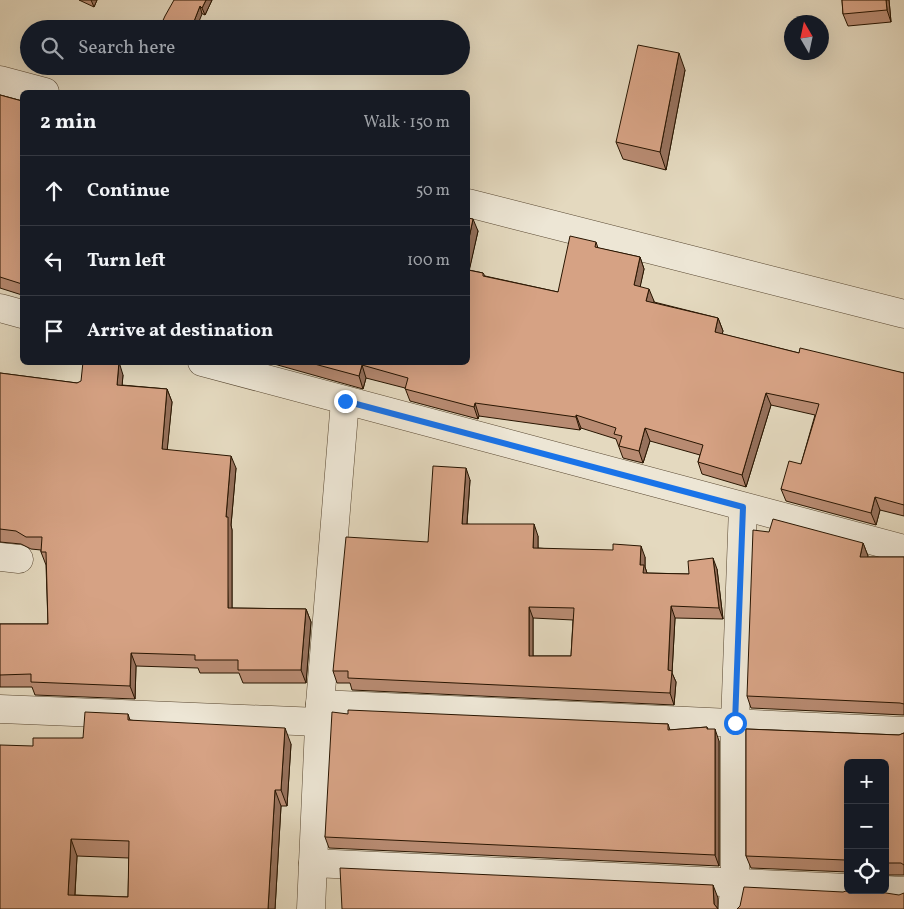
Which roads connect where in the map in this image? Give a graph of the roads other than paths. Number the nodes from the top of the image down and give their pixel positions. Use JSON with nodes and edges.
{"nodes":[{"id":1,"x":0,"y":80,"type":"edge"},
{"id":2,"x":38,"y":90,"type":"edge"},
{"id":3,"x":470,"y":204,"type":"edge"},
{"id":4,"x":0,"y":308,"type":"edge"},
{"id":5,"x":20,"y":313,"type":"edge"},
{"id":6,"x":904,"y":314,"type":"edge"},
{"id":7,"x":213,"y":365,"type":"edge"},
{"id":8,"x":345,"y":401,"type":"junction"},
{"id":9,"x":743,"y":507,"type":"junction"},
{"id":10,"x":904,"y":549,"type":"edge"},
{"id":11,"x":0,"y":708,"type":"edge"},
{"id":12,"x":319,"y":713,"type":"junction"},
{"id":13,"x":735,"y":723,"type":"junction"},
{"id":14,"x":904,"y":731,"type":"edge"},
{"id":15,"x":313,"y":863,"type":"junction"},
{"id":16,"x":844,"y":888,"type":"edge"},
{"id":17,"x":889,"y":890,"type":"edge"},
{"id":18,"x":904,"y":890,"type":"edge"},
{"id":19,"x":734,"y":896,"type":"edge"},
{"id":20,"x":311,"y":909,"type":"edge"}],
"edges":[{"from":1,"to":2,"type":"street"},
{"from":3,"to":6,"type":"street"},
{"from":4,"to":5,"type":"street"},
{"from":7,"to":8,"type":"street"},
{"from":8,"to":9,"type":"street"},
{"from":8,"to":12,"type":"street"},
{"from":9,"to":10,"type":"street"},
{"from":9,"to":13,"type":"street"},
{"from":11,"to":12,"type":"street"},
{"from":12,"to":13,"type":"street"},
{"from":12,"to":15,"type":"street"},
{"from":13,"to":14,"type":"street"},
{"from":13,"to":19,"type":"street"},
{"from":15,"to":19,"type":"street"},
{"from":15,"to":20,"type":"street"},
{"from":16,"to":19,"type":"street"},
{"from":17,"to":18,"type":"street"}]}
